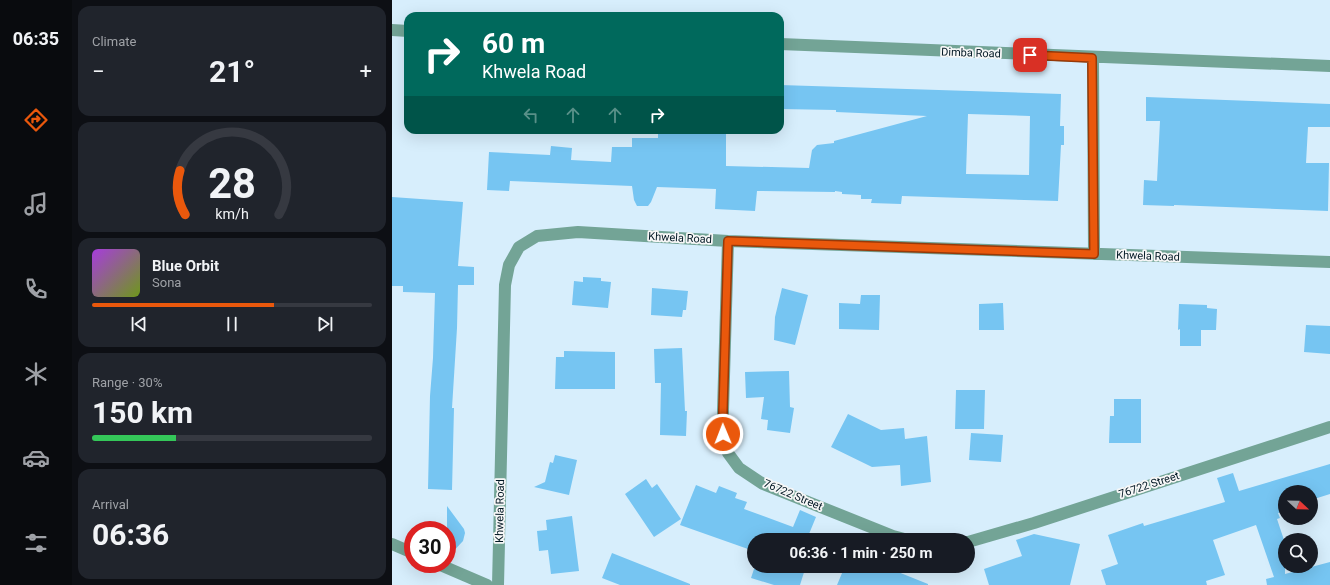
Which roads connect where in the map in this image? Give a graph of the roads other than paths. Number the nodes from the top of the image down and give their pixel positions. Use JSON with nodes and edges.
{"nodes":[{"id":1,"x":392,"y":30,"type":"edge"},
{"id":2,"x":404,"y":31,"type":"edge"},
{"id":3,"x":784,"y":44,"type":"edge"},
{"id":4,"x":1092,"y":58,"type":"junction"},
{"id":5,"x":1330,"y":66,"type":"edge"},
{"id":6,"x":728,"y":241,"type":"junction"},
{"id":7,"x":1094,"y":254,"type":"junction"},
{"id":8,"x":1330,"y":262,"type":"edge"},
{"id":9,"x":1330,"y":427,"type":"edge"},
{"id":10,"x":885,"y":533,"type":"edge"},
{"id":11,"x":975,"y":540,"type":"edge"},
{"id":12,"x":392,"y":544,"type":"edge"},
{"id":13,"x":404,"y":549,"type":"edge"},
{"id":14,"x":456,"y":572,"type":"edge"},
{"id":15,"x":487,"y":585,"type":"edge"},
{"id":16,"x":498,"y":585,"type":"edge"}],
"edges":[{"from":1,"to":2,"type":"street"},
{"from":3,"to":4,"type":"street","name":"Dimba Road"},
{"from":4,"to":5,"type":"street","name":"Dimba Road"},
{"from":4,"to":7,"type":"street"},
{"from":6,"to":7,"type":"street","name":"Khwela Road"},
{"from":6,"to":10,"type":"street","name":"76722 Street"},
{"from":6,"to":16,"type":"street","name":"Khwela Road"},
{"from":7,"to":8,"type":"street","name":"Khwela Road"},
{"from":9,"to":11,"type":"street","name":"76722 Street"},
{"from":12,"to":13,"type":"street"},
{"from":14,"to":15,"type":"street"}]}
